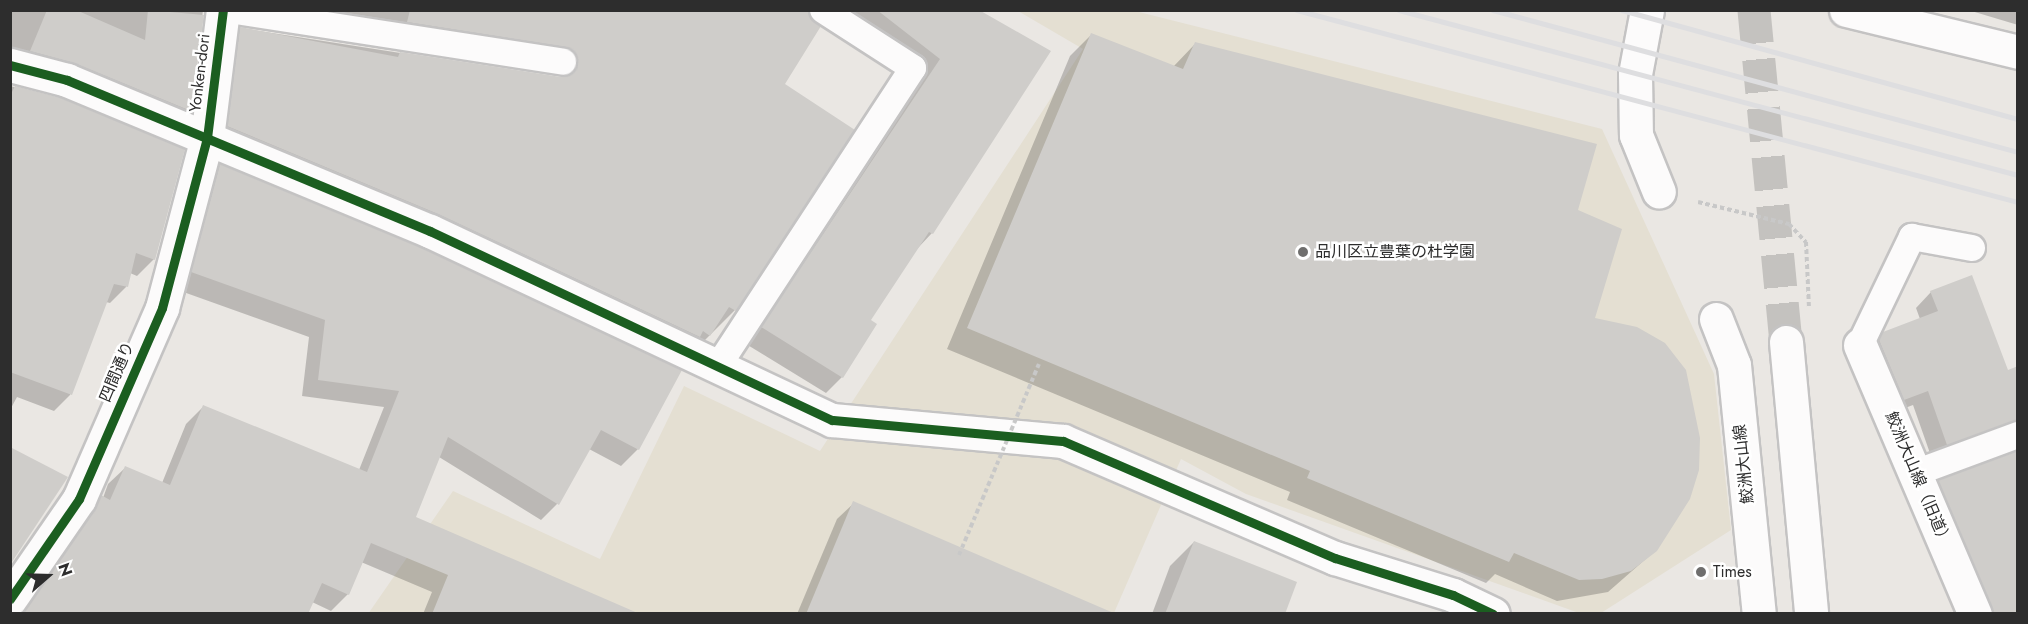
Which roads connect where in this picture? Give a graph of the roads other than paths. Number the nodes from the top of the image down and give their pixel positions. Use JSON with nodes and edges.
{"nodes":[{"id":1,"x":222,"y":10,"type":"edge"},
{"id":2,"x":230,"y":10,"type":"edge"},
{"id":3,"x":823,"y":10,"type":"edge"},
{"id":4,"x":1647,"y":10,"type":"edge"},
{"id":5,"x":1846,"y":10,"type":"edge"},
{"id":6,"x":2018,"y":52,"type":"edge"},
{"id":7,"x":563,"y":62,"type":"dead end"},
{"id":8,"x":10,"y":65,"type":"edge"},
{"id":9,"x":207,"y":138,"type":"junction"},
{"id":10,"x":1659,"y":192,"type":"road end"},
{"id":11,"x":1972,"y":248,"type":"dead end"},
{"id":12,"x":1716,"y":319,"type":"dead end"},
{"id":13,"x":1786,"y":342,"type":"tunnel mouth"},
{"id":14,"x":1860,"y":345,"type":"joint"},
{"id":15,"x":718,"y":366,"type":"junction"},
{"id":16,"x":2018,"y":435,"type":"edge"},
{"id":17,"x":1915,"y":473,"type":"junction"},
{"id":18,"x":10,"y":598,"type":"edge"},
{"id":19,"x":1450,"y":604,"type":"edge"},
{"id":20,"x":1493,"y":614,"type":"edge"},
{"id":21,"x":1759,"y":614,"type":"edge"},
{"id":22,"x":1811,"y":614,"type":"edge"},
{"id":23,"x":1975,"y":614,"type":"edge"}],
"edges":[{"from":1,"to":9,"type":"street","name":"Yonken-dori"},
{"from":2,"to":7,"type":"lane"},
{"from":3,"to":15,"type":"lane"},
{"from":4,"to":10,"type":"street"},
{"from":5,"to":6,"type":"street"},
{"from":8,"to":9,"type":"street"},
{"from":9,"to":15,"type":"street"},
{"from":9,"to":18,"type":"street","name":"四間通り"},
{"from":11,"to":14,"type":"lane"},
{"from":12,"to":21,"type":"street","name":"鮫洲大山線"},
{"from":13,"to":22,"type":"street"},
{"from":14,"to":17,"type":"street","name":"鮫洲大山線（旧道）"},
{"from":15,"to":19,"type":"street"},
{"from":16,"to":17,"type":"lane"},
{"from":17,"to":23,"type":"street","name":"鮫洲大山線（旧道）"},
{"from":19,"to":20,"type":"street"}]}
